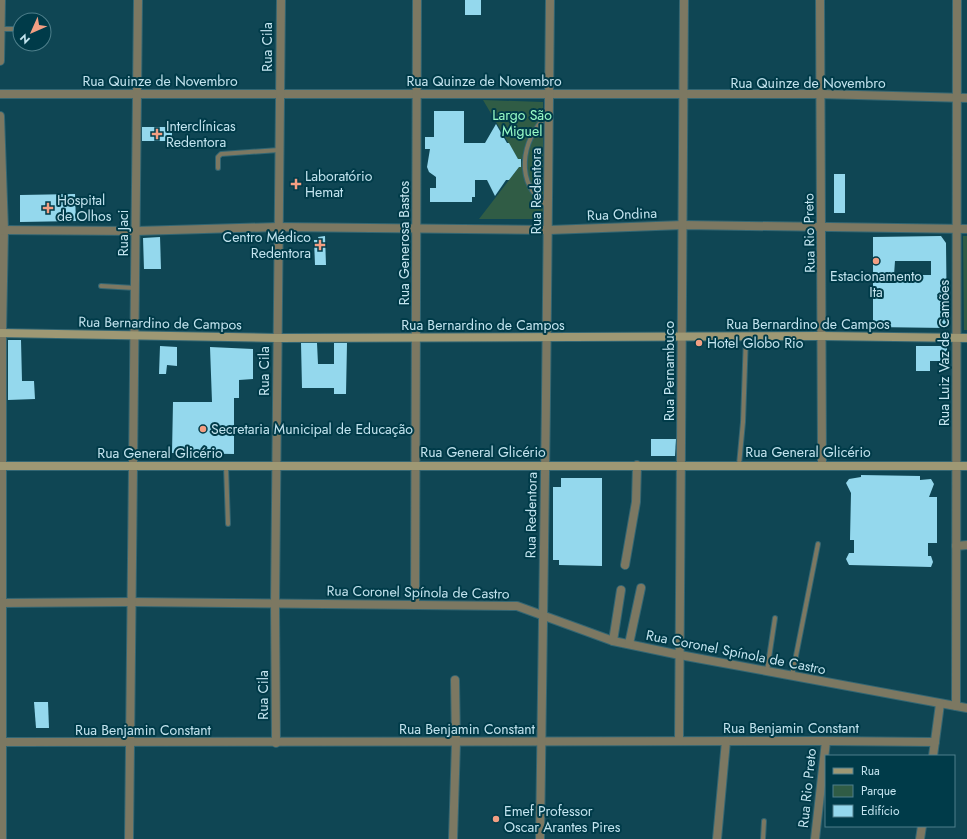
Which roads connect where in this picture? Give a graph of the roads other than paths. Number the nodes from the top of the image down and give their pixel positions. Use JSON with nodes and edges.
{"nodes":[{"id":1,"x":1,"y":0,"type":"edge"},
{"id":2,"x":138,"y":0,"type":"edge"},
{"id":3,"x":281,"y":0,"type":"edge"},
{"id":4,"x":417,"y":0,"type":"edge"},
{"id":5,"x":550,"y":0,"type":"edge"},
{"id":6,"x":684,"y":0,"type":"edge"},
{"id":7,"x":820,"y":0,"type":"edge"},
{"id":8,"x":957,"y":0,"type":"edge"},
{"id":9,"x":1,"y":29,"type":"edge"},
{"id":10,"x":12,"y":29,"type":"edge"},
{"id":11,"x":0,"y":61,"type":"edge"},
{"id":12,"x":137,"y":93,"type":"junction"},
{"id":13,"x":0,"y":94,"type":"edge"},
{"id":14,"x":280,"y":94,"type":"junction"},
{"id":15,"x":417,"y":94,"type":"junction"},
{"id":16,"x":820,"y":94,"type":"junction"},
{"id":17,"x":549,"y":95,"type":"junction"},
{"id":18,"x":684,"y":96,"type":"junction"},
{"id":19,"x":957,"y":98,"type":"junction"},
{"id":20,"x":967,"y":98,"type":"edge"},
{"id":21,"x":549,"y":113,"type":"junction"},
{"id":22,"x":0,"y":116,"type":"edge"},
{"id":23,"x":279,"y":150,"type":"junction"},
{"id":24,"x":218,"y":168,"type":"dead end"},
{"id":25,"x":550,"y":207,"type":"junction"},
{"id":26,"x":683,"y":225,"type":"junction"},
{"id":27,"x":278,"y":227,"type":"junction"},
{"id":28,"x":417,"y":228,"type":"junction"},
{"id":29,"x":822,"y":228,"type":"junction"},
{"id":30,"x":957,"y":229,"type":"junction"},
{"id":31,"x":967,"y":229,"type":"edge"},
{"id":32,"x":2,"y":230,"type":"edge"},
{"id":33,"x":549,"y":230,"type":"junction"},
{"id":34,"x":136,"y":231,"type":"junction"},
{"id":35,"x":101,"y":286,"type":"dead end"},
{"id":36,"x":136,"y":288,"type":"junction"},
{"id":37,"x":1,"y":333,"type":"edge"},
{"id":38,"x":136,"y":336,"type":"junction"},
{"id":39,"x":682,"y":336,"type":"junction"},
{"id":40,"x":746,"y":336,"type":"junction"},
{"id":41,"x":822,"y":336,"type":"junction"},
{"id":42,"x":277,"y":338,"type":"junction"},
{"id":43,"x":416,"y":338,"type":"junction"},
{"id":44,"x":546,"y":338,"type":"junction"},
{"id":45,"x":967,"y":338,"type":"edge"},
{"id":46,"x":957,"y":339,"type":"junction"},
{"id":47,"x":681,"y":464,"type":"junction"},
{"id":48,"x":545,"y":465,"type":"junction"},
{"id":49,"x":637,"y":465,"type":"junction"},
{"id":50,"x":739,"y":465,"type":"junction"},
{"id":51,"x":822,"y":465,"type":"junction"},
{"id":52,"x":1,"y":466,"type":"edge"},
{"id":53,"x":134,"y":466,"type":"junction"},
{"id":54,"x":226,"y":466,"type":"junction"},
{"id":55,"x":276,"y":466,"type":"junction"},
{"id":56,"x":416,"y":466,"type":"junction"},
{"id":57,"x":956,"y":466,"type":"junction"},
{"id":58,"x":967,"y":466,"type":"edge"},
{"id":59,"x":228,"y":524,"type":"dead end"},
{"id":60,"x":818,"y":544,"type":"dead end"},
{"id":61,"x":967,"y":545,"type":"edge"},
{"id":62,"x":956,"y":546,"type":"junction"},
{"id":63,"x":625,"y":565,"type":"dead end"},
{"id":64,"x":641,"y":588,"type":"dead end"},
{"id":65,"x":621,"y":590,"type":"dead end"},
{"id":66,"x":131,"y":602,"type":"junction"},
{"id":67,"x":1,"y":603,"type":"edge"},
{"id":68,"x":275,"y":604,"type":"junction"},
{"id":69,"x":415,"y":605,"type":"junction"},
{"id":70,"x":542,"y":614,"type":"junction"},
{"id":71,"x":775,"y":618,"type":"dead end"},
{"id":72,"x":613,"y":641,"type":"junction"},
{"id":73,"x":629,"y":644,"type":"junction"},
{"id":74,"x":680,"y":655,"type":"junction"},
{"id":75,"x":767,"y":672,"type":"junction"},
{"id":76,"x":792,"y":676,"type":"junction"},
{"id":77,"x":455,"y":680,"type":"dead end"},
{"id":78,"x":940,"y":704,"type":"junction"},
{"id":79,"x":956,"y":706,"type":"junction"},
{"id":80,"x":967,"y":708,"type":"edge"},
{"id":81,"x":541,"y":741,"type":"junction"},
{"id":82,"x":679,"y":741,"type":"junction"},
{"id":83,"x":726,"y":741,"type":"junction"},
{"id":84,"x":826,"y":741,"type":"junction"},
{"id":85,"x":0,"y":742,"type":"edge"},
{"id":86,"x":456,"y":742,"type":"junction"},
{"id":87,"x":935,"y":742,"type":"junction"},
{"id":88,"x":131,"y":743,"type":"junction"},
{"id":89,"x":276,"y":743,"type":"junction"},
{"id":90,"x":933,"y":755,"type":"edge"},
{"id":91,"x":764,"y":820,"type":"dead end"},
{"id":92,"x":922,"y":827,"type":"edge"},
{"id":93,"x":2,"y":839,"type":"edge"},
{"id":94,"x":129,"y":839,"type":"edge"},
{"id":95,"x":453,"y":839,"type":"edge"},
{"id":96,"x":540,"y":839,"type":"edge"},
{"id":97,"x":717,"y":839,"type":"edge"},
{"id":98,"x":763,"y":839,"type":"edge"},
{"id":99,"x":815,"y":839,"type":"edge"},
{"id":100,"x":920,"y":839,"type":"edge"}],
"edges":[{"from":1,"to":9,"type":"street"},
{"from":2,"to":12,"type":"street","name":"Rua Jaci"},
{"from":3,"to":14,"type":"street","name":"Rua Cila"},
{"from":4,"to":15,"type":"street","name":"Rua Generosa Bastos"},
{"from":5,"to":17,"type":"street","name":"Rua Redentora"},
{"from":6,"to":18,"type":"street","name":"Rua Pernambuco"},
{"from":7,"to":16,"type":"street","name":"Rua Rio Preto"},
{"from":8,"to":19,"type":"street","name":"Rua Luiz Vaz de Camões"},
{"from":9,"to":10,"type":"lane"},
{"from":9,"to":11,"type":"street"},
{"from":12,"to":13,"type":"street","name":"Rua Quinze de Novembro"},
{"from":12,"to":14,"type":"street","name":"Rua Quinze de Novembro"},
{"from":12,"to":34,"type":"street","name":"Rua Jaci"},
{"from":14,"to":15,"type":"street","name":"Rua Quinze de Novembro"},
{"from":14,"to":23,"type":"street","name":"Rua Cila"},
{"from":15,"to":17,"type":"street","name":"Rua Quinze de Novembro"},
{"from":15,"to":28,"type":"street","name":"Rua Generosa Bastos"},
{"from":16,"to":18,"type":"street","name":"Rua Quinze de Novembro"},
{"from":16,"to":19,"type":"street","name":"Rua Quinze de Novembro"},
{"from":16,"to":29,"type":"street","name":"Rua Rio Preto"},
{"from":17,"to":18,"type":"street","name":"Rua Quinze de Novembro"},
{"from":17,"to":21,"type":"street","name":"Rua Redentora"},
{"from":18,"to":26,"type":"street","name":"Rua Pernambuco"},
{"from":19,"to":20,"type":"street","name":"Rua Quinze de Novembro"},
{"from":19,"to":30,"type":"street","name":"Rua Luiz Vaz de Camões"},
{"from":21,"to":25,"type":"street","name":"Rua Redentora"},
{"from":21,"to":25,"type":"lane"},
{"from":22,"to":32,"type":"street"},
{"from":23,"to":24,"type":"lane"},
{"from":23,"to":27,"type":"street","name":"Rua Cila"},
{"from":25,"to":33,"type":"street","name":"Rua Redentora"},
{"from":26,"to":29,"type":"street","name":"Rua Ondina"},
{"from":26,"to":33,"type":"street","name":"Rua Ondina"},
{"from":26,"to":39,"type":"street","name":"Rua Pernambuco"},
{"from":27,"to":28,"type":"street","name":"Rua Ondina"},
{"from":27,"to":34,"type":"street","name":"Rua Ondina"},
{"from":27,"to":42,"type":"street","name":"Rua Cila"},
{"from":28,"to":33,"type":"street","name":"Rua Ondina"},
{"from":28,"to":43,"type":"street","name":"Rua Generosa Bastos"},
{"from":29,"to":30,"type":"street","name":"Rua Ondina"},
{"from":29,"to":41,"type":"street","name":"Rua Rio Preto"},
{"from":30,"to":31,"type":"street","name":"Rua Ondina"},
{"from":30,"to":46,"type":"street","name":"Rua Luiz Vaz de Camões"},
{"from":32,"to":34,"type":"street","name":"Rua Ondina"},
{"from":32,"to":37,"type":"street"},
{"from":33,"to":44,"type":"street","name":"Rua Redentora"},
{"from":34,"to":36,"type":"street","name":"Rua Jaci"},
{"from":35,"to":36,"type":"lane"},
{"from":36,"to":38,"type":"street","name":"Rua Jaci"},
{"from":37,"to":38,"type":"street","name":"Rua Bernardino de Campos"},
{"from":37,"to":52,"type":"street"},
{"from":38,"to":42,"type":"street","name":"Rua Bernardino de Campos"},
{"from":38,"to":53,"type":"street","name":"Rua Jaci"},
{"from":39,"to":40,"type":"street","name":"Rua Bernardino de Campos"},
{"from":39,"to":44,"type":"street","name":"Rua Bernardino de Campos"},
{"from":39,"to":47,"type":"street","name":"Rua Pernambuco"},
{"from":40,"to":41,"type":"street","name":"Rua Bernardino de Campos"},
{"from":40,"to":50,"type":"lane"},
{"from":41,"to":46,"type":"street","name":"Rua Bernardino de Campos"},
{"from":41,"to":51,"type":"street","name":"Rua Rio Preto"},
{"from":42,"to":43,"type":"street","name":"Rua Bernardino de Campos"},
{"from":42,"to":55,"type":"street","name":"Rua Cila"},
{"from":43,"to":44,"type":"street","name":"Rua Bernardino de Campos"},
{"from":43,"to":56,"type":"street","name":"Rua Generosa Bastos"},
{"from":44,"to":48,"type":"street","name":"Rua Redentora"},
{"from":45,"to":46,"type":"street","name":"Rua Bernardino de Campos"},
{"from":46,"to":57,"type":"street","name":"Rua Luiz Vaz de Camões"},
{"from":47,"to":49,"type":"street","name":"Rua General Glicério"},
{"from":47,"to":50,"type":"street","name":"Rua General Glicério"},
{"from":47,"to":74,"type":"street","name":"Rua Pernambuco"},
{"from":48,"to":49,"type":"street","name":"Rua General Glicério"},
{"from":48,"to":56,"type":"street","name":"Rua General Glicério"},
{"from":48,"to":70,"type":"street","name":"Rua Redentora"},
{"from":49,"to":63,"type":"street"},
{"from":50,"to":51,"type":"street","name":"Rua General Glicério"},
{"from":51,"to":57,"type":"street","name":"Rua General Glicério"},
{"from":52,"to":53,"type":"street","name":"Rua General Glicério"},
{"from":52,"to":67,"type":"street"},
{"from":53,"to":54,"type":"street","name":"Rua General Glicério"},
{"from":53,"to":66,"type":"street","name":"Rua Jaci"},
{"from":54,"to":55,"type":"street","name":"Rua General Glicério"},
{"from":54,"to":59,"type":"lane"},
{"from":55,"to":56,"type":"street","name":"Rua General Glicério"},
{"from":55,"to":68,"type":"street","name":"Rua Cila"},
{"from":56,"to":69,"type":"street","name":"Rua Generosa Bastos"},
{"from":57,"to":58,"type":"street","name":"Rua General Glicério"},
{"from":57,"to":62,"type":"street","name":"Rua Luiz Vaz de Camões"},
{"from":60,"to":76,"type":"lane"},
{"from":61,"to":62,"type":"street"},
{"from":62,"to":79,"type":"street","name":"Rua Luiz Vaz de Camões"},
{"from":64,"to":73,"type":"street"},
{"from":65,"to":72,"type":"street"},
{"from":66,"to":67,"type":"street","name":"Rua Coronel Spínola de Castro"},
{"from":66,"to":68,"type":"street","name":"Rua Coronel Spínola de Castro"},
{"from":66,"to":88,"type":"street","name":"Rua Jaci"},
{"from":67,"to":85,"type":"street"},
{"from":68,"to":69,"type":"street","name":"Rua Coronel Spínola de Castro"},
{"from":68,"to":89,"type":"street","name":"Rua Cila"},
{"from":69,"to":70,"type":"street","name":"Rua Coronel Spínola de Castro"},
{"from":70,"to":72,"type":"street","name":"Rua Coronel Spínola de Castro"},
{"from":70,"to":81,"type":"street","name":"Rua Redentora"},
{"from":71,"to":75,"type":"lane"},
{"from":72,"to":73,"type":"street","name":"Rua Coronel Spínola de Castro"},
{"from":73,"to":74,"type":"street","name":"Rua Coronel Spínola de Castro"},
{"from":74,"to":75,"type":"street","name":"Rua Coronel Spínola de Castro"},
{"from":74,"to":82,"type":"street","name":"Rua Pernambuco"},
{"from":75,"to":76,"type":"street","name":"Rua Coronel Spínola de Castro"},
{"from":76,"to":78,"type":"street","name":"Rua Coronel Spínola de Castro"},
{"from":77,"to":86,"type":"street"},
{"from":78,"to":79,"type":"street","name":"Rua Coronel Spínola de Castro"},
{"from":78,"to":87,"type":"street"},
{"from":79,"to":80,"type":"street","name":"Rua Coronel Spínola de Castro"},
{"from":81,"to":82,"type":"street","name":"Rua Benjamin Constant"},
{"from":81,"to":86,"type":"street","name":"Rua Benjamin Constant"},
{"from":81,"to":96,"type":"street","name":"Rua Redentora"},
{"from":82,"to":83,"type":"street","name":"Rua Benjamin Constant"},
{"from":83,"to":84,"type":"street","name":"Rua Benjamin Constant"},
{"from":83,"to":97,"type":"street"},
{"from":84,"to":87,"type":"street","name":"Rua Benjamin Constant"},
{"from":84,"to":99,"type":"street","name":"Rua Rio Preto"},
{"from":85,"to":88,"type":"street","name":"Rua Benjamin Constant"},
{"from":85,"to":93,"type":"street"},
{"from":86,"to":89,"type":"street","name":"Rua Benjamin Constant"},
{"from":86,"to":95,"type":"street"},
{"from":87,"to":90,"type":"street"},
{"from":88,"to":89,"type":"street","name":"Rua Benjamin Constant"},
{"from":88,"to":94,"type":"street","name":"Rua Jaci"},
{"from":91,"to":98,"type":"lane"},
{"from":92,"to":100,"type":"street"}]}
